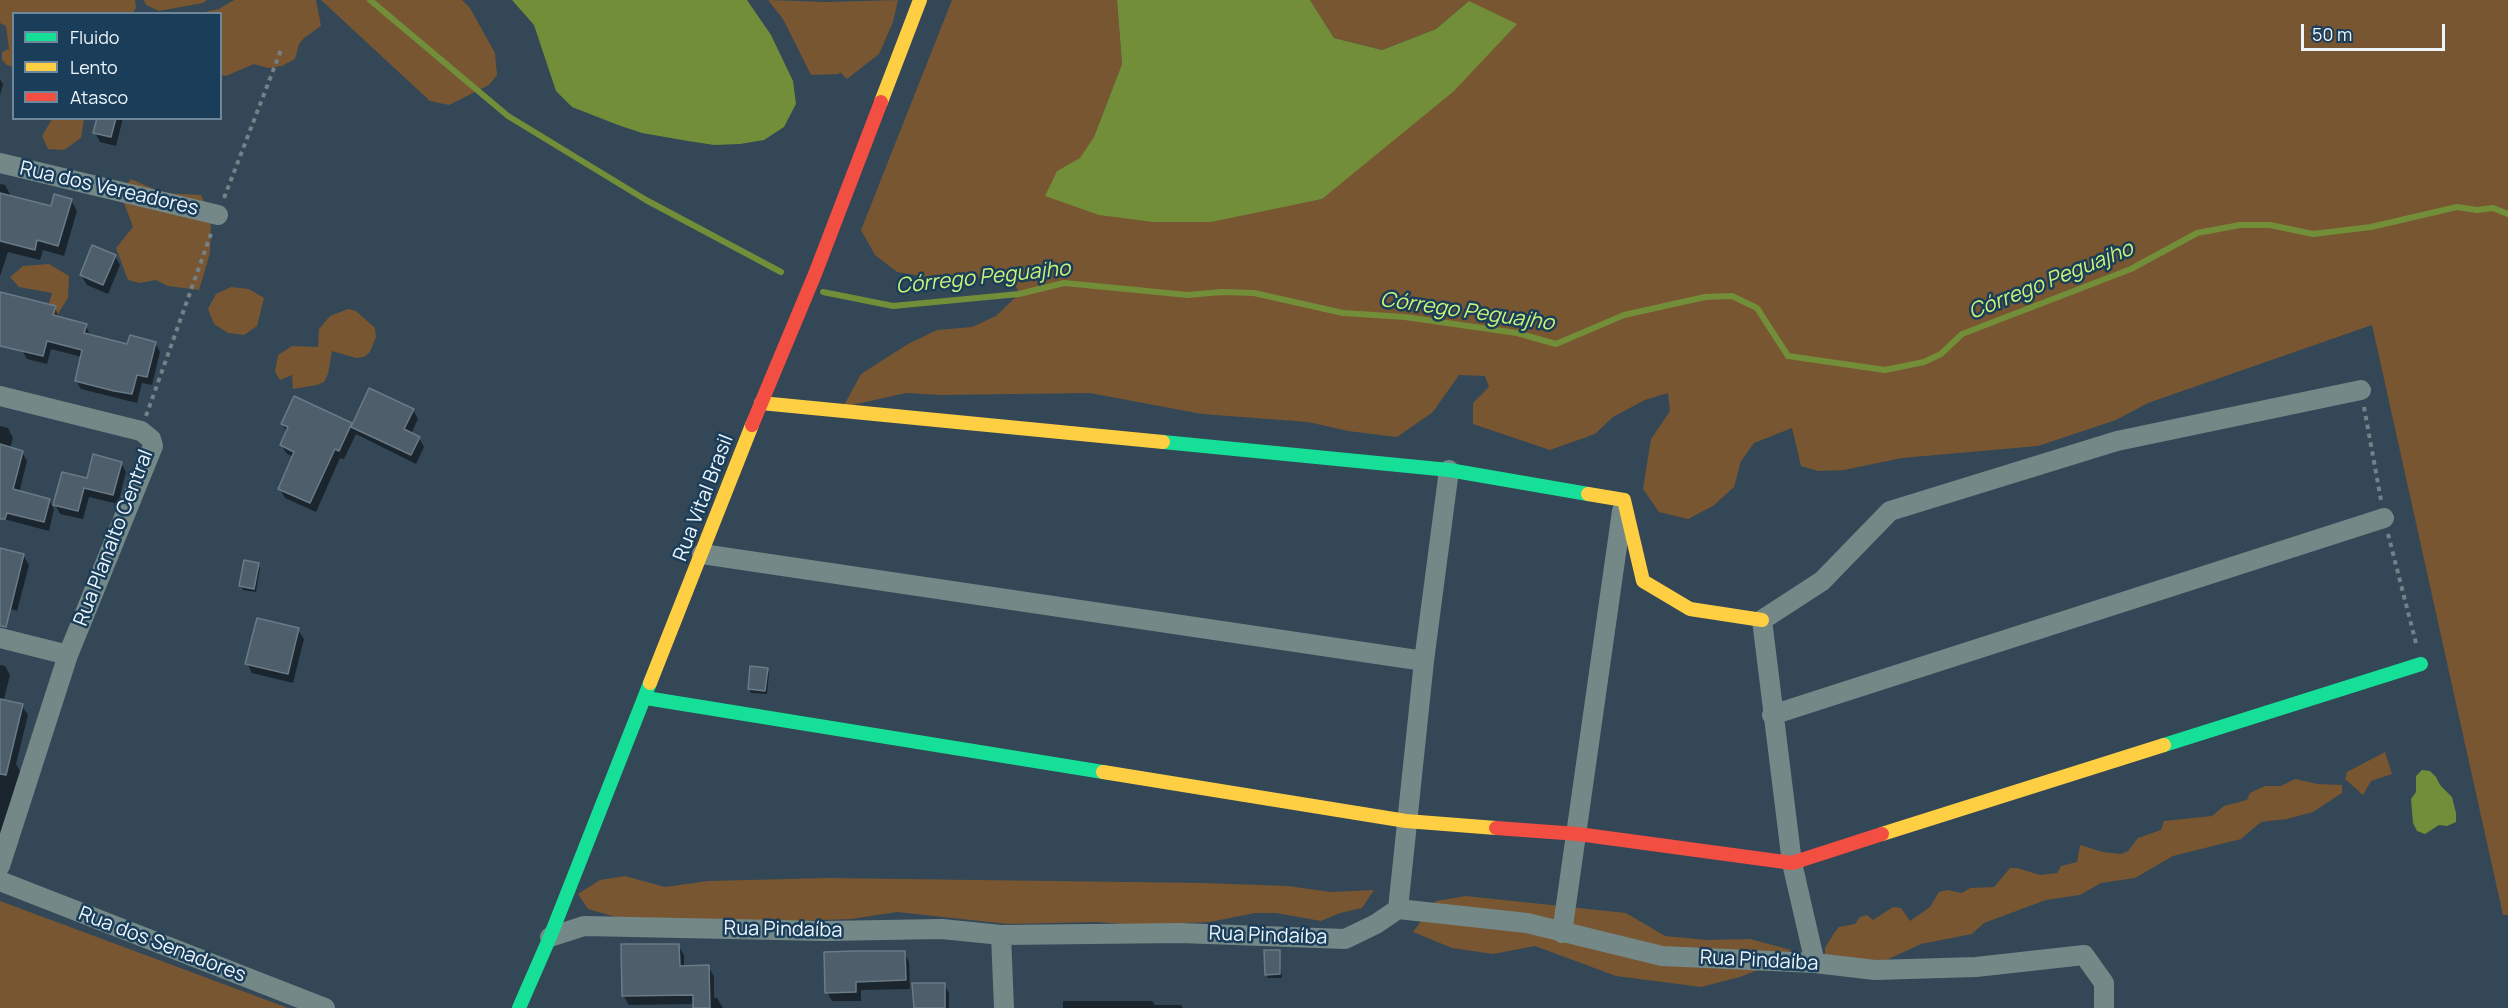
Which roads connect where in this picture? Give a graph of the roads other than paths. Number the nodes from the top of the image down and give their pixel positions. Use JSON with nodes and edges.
{"nodes":[{"id":1,"x":920,"y":0,"type":"edge"},
{"id":2,"x":0,"y":163,"type":"edge"},
{"id":3,"x":218,"y":215,"type":"road end"},
{"id":4,"x":2361,"y":390,"type":"dead end"},
{"id":5,"x":0,"y":396,"type":"edge"},
{"id":6,"x":761,"y":403,"type":"junction"},
{"id":7,"x":1449,"y":470,"type":"junction"},
{"id":8,"x":1624,"y":500,"type":"junction"},
{"id":9,"x":2384,"y":518,"type":"dead end"},
{"id":10,"x":702,"y":554,"type":"junction"},
{"id":11,"x":1762,"y":620,"type":"junction"},
{"id":12,"x":0,"y":638,"type":"edge"},
{"id":13,"x":68,"y":655,"type":"junction"},
{"id":14,"x":1424,"y":661,"type":"junction"},
{"id":15,"x":2421,"y":664,"type":"dead end"},
{"id":16,"x":646,"y":698,"type":"junction"},
{"id":17,"x":1772,"y":715,"type":"junction"},
{"id":18,"x":1406,"y":821,"type":"junction"},
{"id":19,"x":1578,"y":834,"type":"junction"},
{"id":20,"x":1792,"y":863,"type":"junction"},
{"id":21,"x":0,"y":866,"type":"edge"},
{"id":22,"x":0,"y":881,"type":"edge"},
{"id":23,"x":1398,"y":909,"type":"junction"},
{"id":24,"x":1562,"y":933,"type":"junction"},
{"id":25,"x":1001,"y":935,"type":"junction"},
{"id":26,"x":550,"y":937,"type":"junction"},
{"id":27,"x":1815,"y":963,"type":"junction"},
{"id":28,"x":325,"y":1008,"type":"edge"},
{"id":29,"x":519,"y":1008,"type":"edge"},
{"id":30,"x":1004,"y":1008,"type":"edge"},
{"id":31,"x":2104,"y":1008,"type":"edge"}],
"edges":[{"from":1,"to":6,"type":"street","name":"Rua Vital Brasil"},
{"from":2,"to":3,"type":"street","name":"Rua dos Vereadores"},
{"from":4,"to":11,"type":"street"},
{"from":5,"to":13,"type":"street","name":"Rua Planalto Central"},
{"from":6,"to":7,"type":"street"},
{"from":6,"to":10,"type":"street","name":"Rua Vital Brasil"},
{"from":7,"to":8,"type":"street"},
{"from":7,"to":14,"type":"street"},
{"from":8,"to":11,"type":"street"},
{"from":8,"to":19,"type":"street"},
{"from":9,"to":17,"type":"street"},
{"from":10,"to":14,"type":"street"},
{"from":10,"to":16,"type":"street","name":"Rua Vital Brasil"},
{"from":11,"to":17,"type":"street"},
{"from":12,"to":13,"type":"street"},
{"from":13,"to":21,"type":"street","name":"Rua Planalto Central"},
{"from":14,"to":18,"type":"street"},
{"from":15,"to":20,"type":"street"},
{"from":16,"to":18,"type":"street"},
{"from":16,"to":26,"type":"street","name":"Rua Vital Brasil"},
{"from":17,"to":20,"type":"street"},
{"from":18,"to":19,"type":"street"},
{"from":18,"to":23,"type":"street"},
{"from":19,"to":20,"type":"street"},
{"from":19,"to":24,"type":"street"},
{"from":20,"to":27,"type":"street"},
{"from":22,"to":28,"type":"street","name":"Rua dos Senadores"},
{"from":23,"to":24,"type":"street","name":"Rua Pindaíba"},
{"from":23,"to":25,"type":"street","name":"Rua Pindaíba"},
{"from":24,"to":27,"type":"street","name":"Rua Pindaíba"},
{"from":25,"to":26,"type":"street","name":"Rua Pindaíba"},
{"from":25,"to":30,"type":"street"},
{"from":26,"to":29,"type":"street","name":"Rua Vital Brasil"},
{"from":27,"to":31,"type":"street","name":"Rua Pindaíba"}]}
